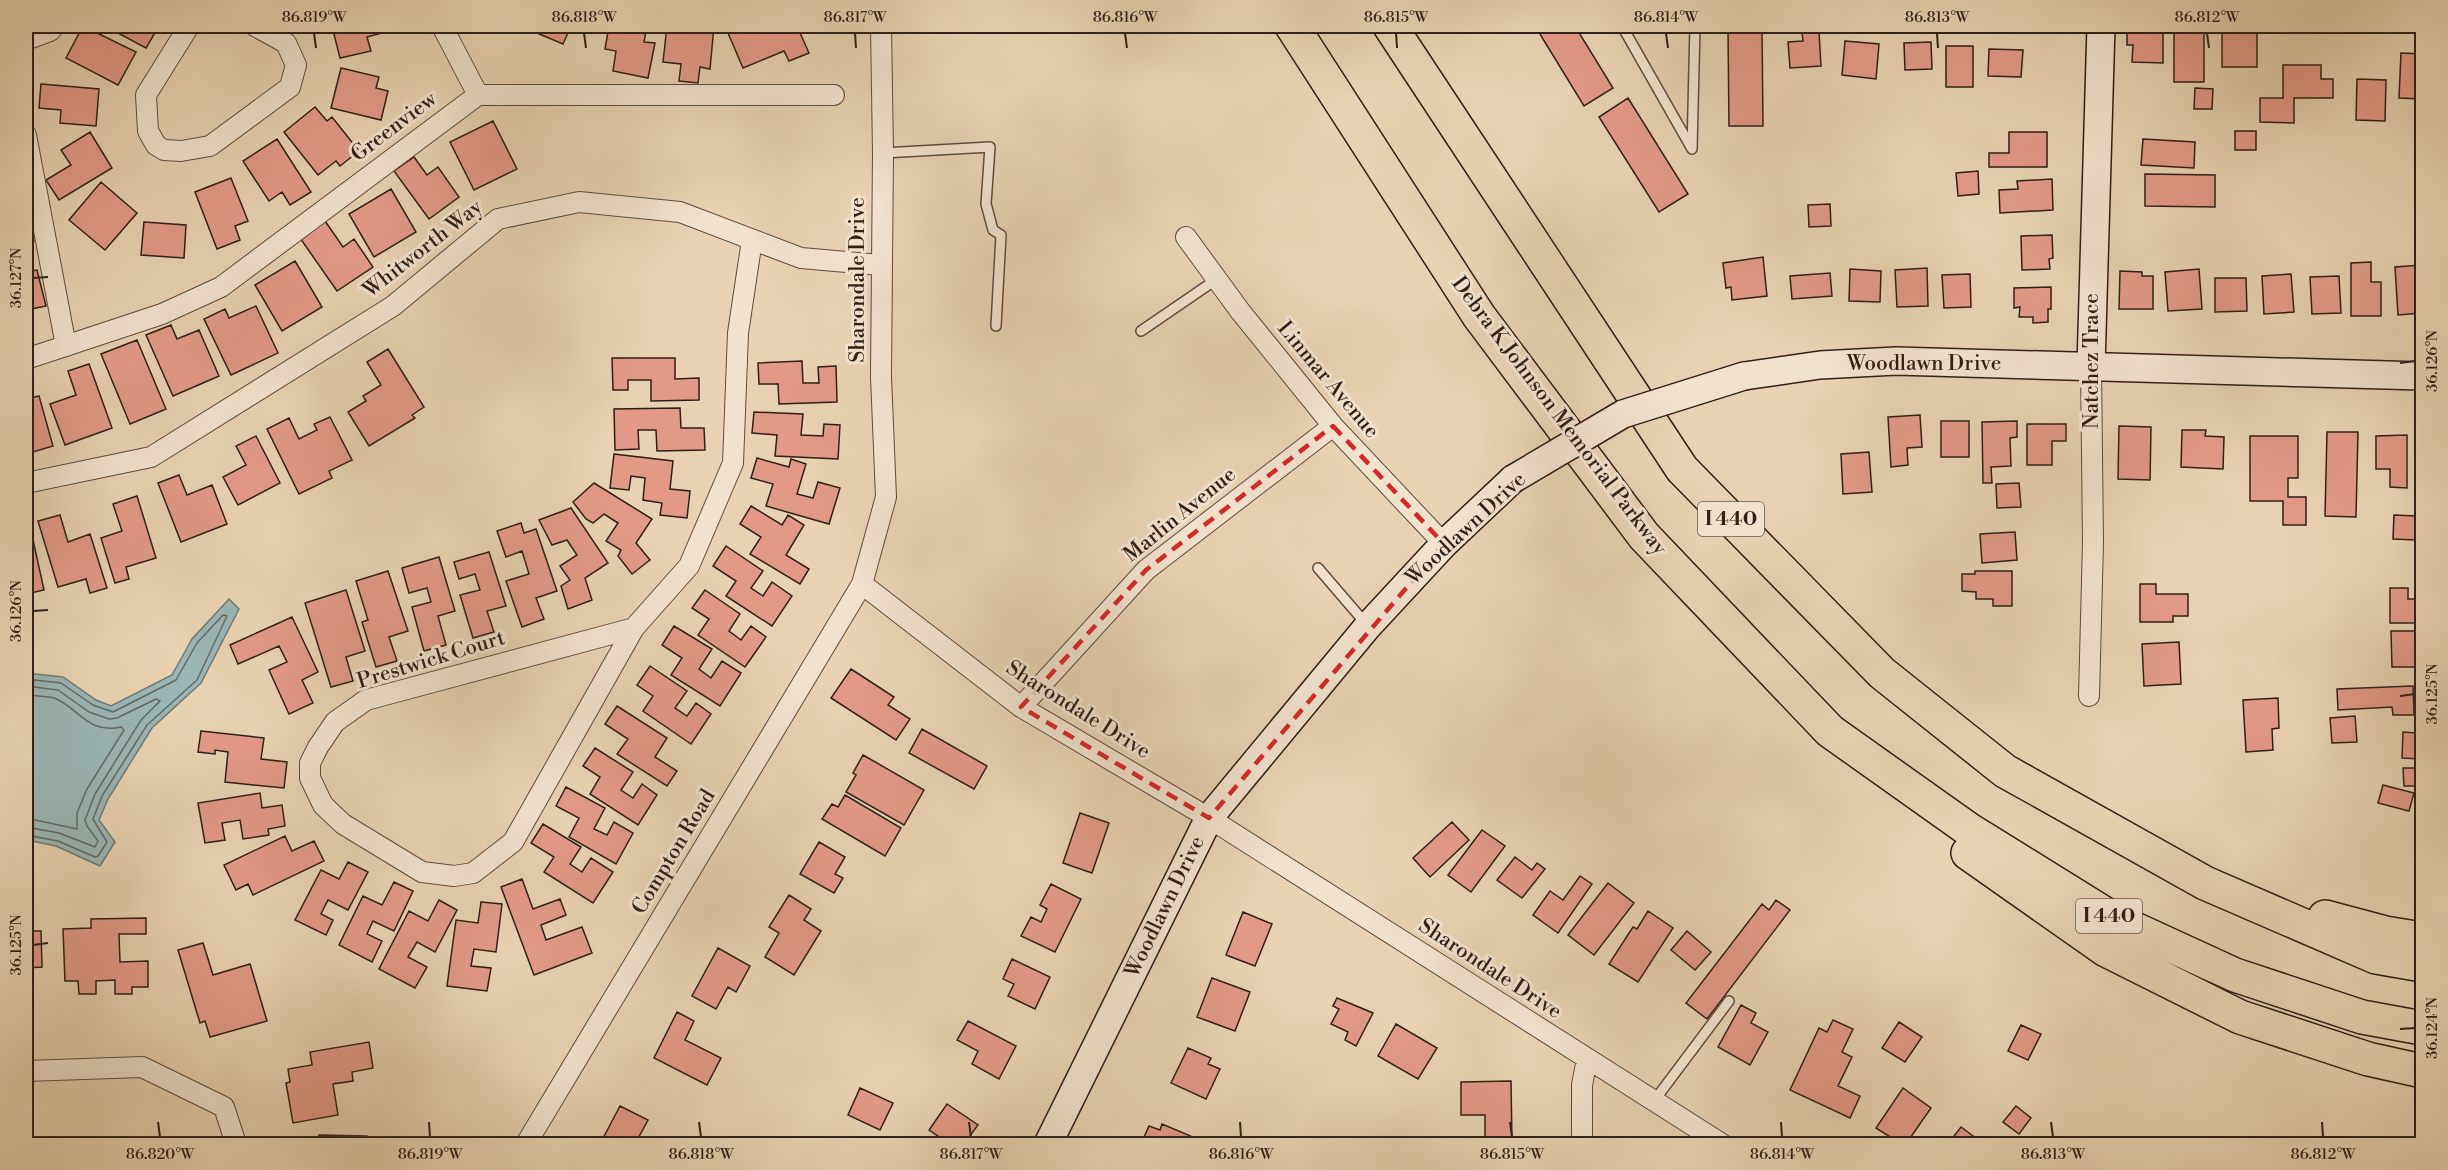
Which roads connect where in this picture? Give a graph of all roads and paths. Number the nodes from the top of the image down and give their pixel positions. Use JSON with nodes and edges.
{"nodes":[{"id":1,"x":54,"y":26,"type":"edge"},
{"id":2,"x":189,"y":26,"type":"edge"},
{"id":3,"x":255,"y":26,"type":"edge"},
{"id":4,"x":442,"y":26,"type":"edge"},
{"id":5,"x":881,"y":26,"type":"edge"},
{"id":6,"x":1292,"y":26,"type":"edge"},
{"id":7,"x":1390,"y":26,"type":"edge"},
{"id":8,"x":1622,"y":26,"type":"edge"},
{"id":9,"x":1695,"y":26,"type":"edge"},
{"id":10,"x":2102,"y":26,"type":"edge"},
{"id":11,"x":26,"y":40,"type":"edge"},
{"id":12,"x":834,"y":94,"type":"dead end"},
{"id":13,"x":478,"y":95,"type":"junction"},
{"id":14,"x":26,"y":135,"type":"edge"},
{"id":15,"x":883,"y":153,"type":"junction"},
{"id":16,"x":1186,"y":237,"type":"dead end"},
{"id":17,"x":752,"y":240,"type":"junction"},
{"id":18,"x":881,"y":265,"type":"junction"},
{"id":19,"x":1217,"y":279,"type":"junction"},
{"id":20,"x":996,"y":326,"type":"dead end"},
{"id":21,"x":1142,"y":331,"type":"dead end"},
{"id":22,"x":66,"y":346,"type":"junction"},
{"id":23,"x":26,"y":359,"type":"edge"},
{"id":24,"x":2091,"y":366,"type":"junction"},
{"id":25,"x":2422,"y":376,"type":"edge"},
{"id":26,"x":1333,"y":426,"type":"junction"},
{"id":27,"x":26,"y":483,"type":"edge"},
{"id":28,"x":1444,"y":544,"type":"junction"},
{"id":29,"x":1318,"y":568,"type":"dead end"},
{"id":30,"x":862,"y":584,"type":"junction"},
{"id":31,"x":1368,"y":626,"type":"junction"},
{"id":32,"x":634,"y":628,"type":"junction"},
{"id":33,"x":2089,"y":696,"type":"dead end"},
{"id":34,"x":1021,"y":707,"type":"junction"},
{"id":35,"x":1830,"y":731,"type":"junction"},
{"id":36,"x":1209,"y":818,"type":"junction"},
{"id":37,"x":2205,"y":883,"type":"junction"},
{"id":38,"x":2422,"y":939,"type":"edge"},
{"id":39,"x":2422,"y":965,"type":"edge"},
{"id":40,"x":1729,"y":1001,"type":"dead end"},
{"id":41,"x":2422,"y":1028,"type":"edge"},
{"id":42,"x":1587,"y":1059,"type":"junction"},
{"id":43,"x":26,"y":1071,"type":"edge"},
{"id":44,"x":2422,"y":1071,"type":"edge"},
{"id":45,"x":1654,"y":1101,"type":"junction"},
{"id":46,"x":532,"y":1140,"type":"edge"},
{"id":47,"x":236,"y":1144,"type":"edge"},
{"id":48,"x":1048,"y":1144,"type":"edge"},
{"id":49,"x":1582,"y":1144,"type":"edge"},
{"id":50,"x":1722,"y":1144,"type":"edge"}],
"edges":[{"from":1,"to":11,"type":"street"},
{"from":2,"to":3,"type":"street"},
{"from":4,"to":13,"type":"street"},
{"from":5,"to":15,"type":"street","name":"Sharondale Drive"},
{"from":6,"to":35,"type":"highway","name":"Debra K Johnson Memorial Parkway","number":"I 440"},
{"from":7,"to":37,"type":"highway","number":"I 440"},
{"from":8,"to":9,"type":"lane"},
{"from":10,"to":24,"type":"main road","name":"Natchez Trace"},
{"from":12,"to":13,"type":"street"},
{"from":13,"to":22,"type":"street","name":"Greenview"},
{"from":14,"to":22,"type":"street"},
{"from":15,"to":18,"type":"street","name":"Sharondale Drive"},
{"from":15,"to":20,"type":"lane"},
{"from":16,"to":19,"type":"street","name":"Linmar Avenue"},
{"from":17,"to":18,"type":"street","name":"Whitworth Way"},
{"from":17,"to":27,"type":"street","name":"Whitworth Way"},
{"from":17,"to":32,"type":"street","name":"Prestwick Court"},
{"from":18,"to":30,"type":"street","name":"Sharondale Drive"},
{"from":19,"to":21,"type":"lane"},
{"from":19,"to":26,"type":"street","name":"Linmar Avenue"},
{"from":22,"to":23,"type":"street","name":"Greenview"},
{"from":24,"to":25,"type":"main road","name":"Woodlawn Drive"},
{"from":24,"to":28,"type":"main road","name":"Woodlawn Drive","bridge":true},
{"from":24,"to":33,"type":"street","name":"Natchez Trace"},
{"from":26,"to":28,"type":"street","name":"Linmar Avenue"},
{"from":26,"to":34,"type":"street","name":"Marlin Avenue"},
{"from":28,"to":31,"type":"main road","name":"Woodlawn Drive"},
{"from":29,"to":31,"type":"lane"},
{"from":30,"to":34,"type":"street","name":"Sharondale Drive"},
{"from":30,"to":46,"type":"street","name":"Compton Road"},
{"from":31,"to":36,"type":"main road","name":"Woodlawn Drive"},
{"from":32,"to":32,"type":"street","name":"Prestwick Court"},
{"from":34,"to":36,"type":"street","name":"Sharondale Drive"},
{"from":35,"to":41,"type":"highway","name":"Debra K Johnson Memorial Parkway","number":"I 440"},
{"from":35,"to":44,"type":"highway"},
{"from":36,"to":42,"type":"street","name":"Sharondale Drive"},
{"from":36,"to":48,"type":"main road","name":"Woodlawn Drive"},
{"from":37,"to":38,"type":"highway"},
{"from":37,"to":39,"type":"highway","number":"I 440"},
{"from":40,"to":45,"type":"lane"},
{"from":42,"to":45,"type":"street","name":"Sharondale Drive"},
{"from":42,"to":49,"type":"street"},
{"from":43,"to":47,"type":"street"},
{"from":45,"to":50,"type":"street","name":"Sharondale Drive"}]}
